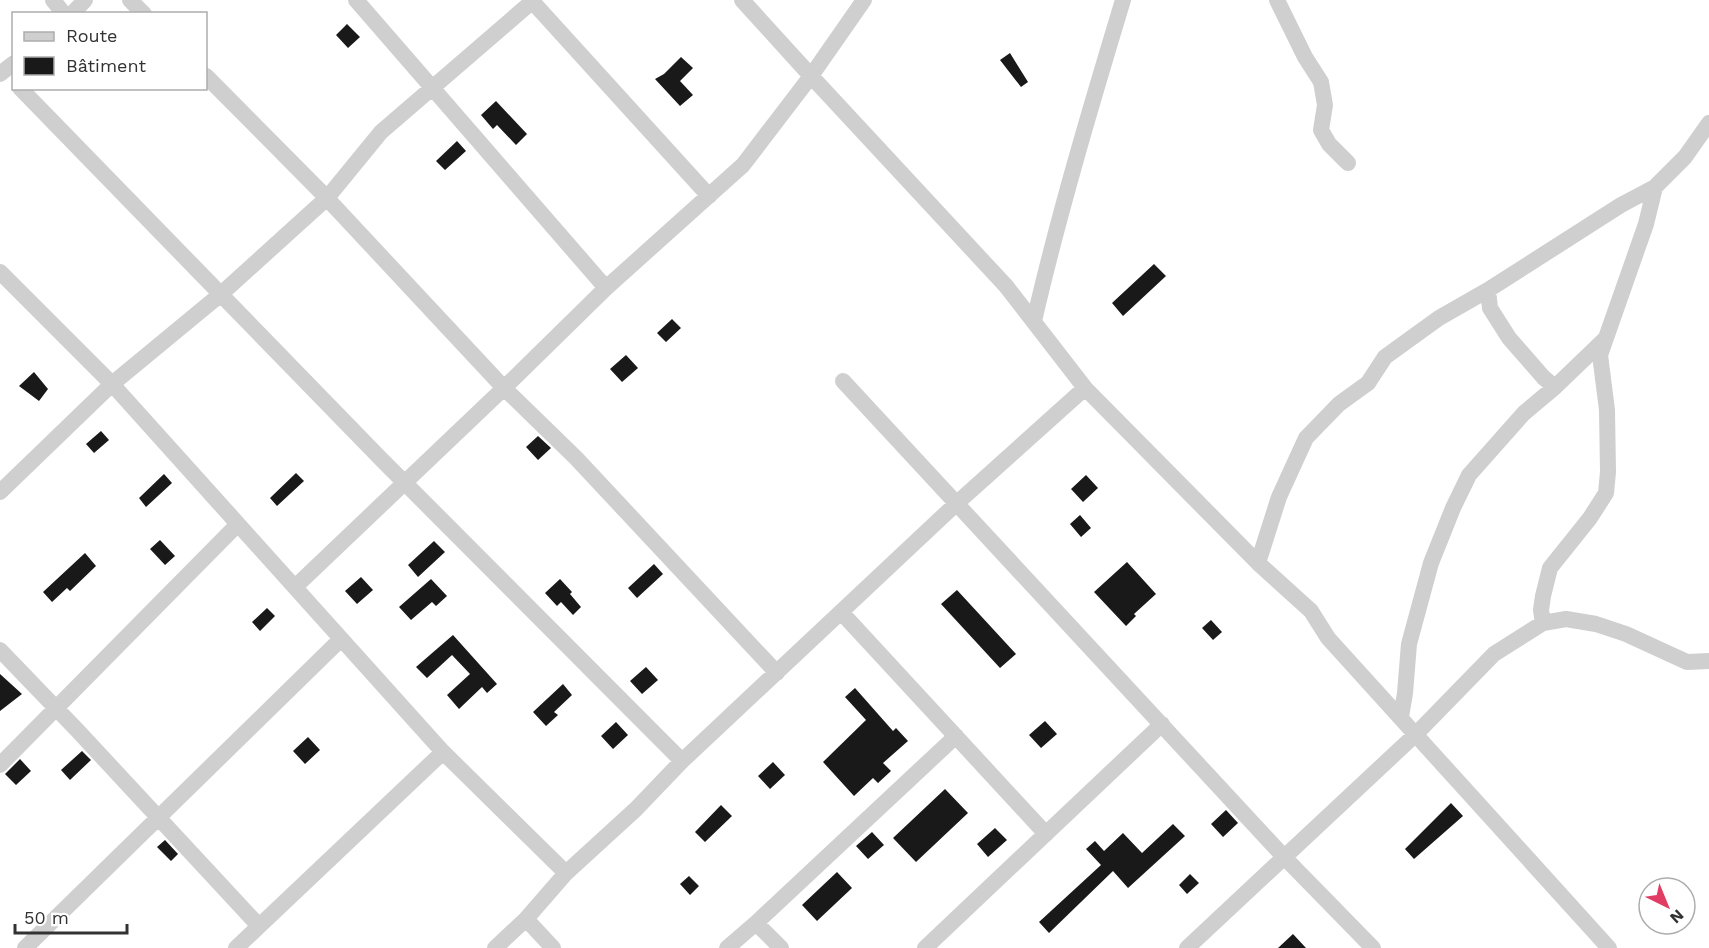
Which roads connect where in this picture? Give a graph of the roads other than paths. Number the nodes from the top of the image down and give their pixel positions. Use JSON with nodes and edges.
{"nodes":[{"id":1,"x":53,"y":0,"type":"edge"},
{"id":2,"x":85,"y":0,"type":"edge"},
{"id":3,"x":130,"y":0,"type":"edge"},
{"id":4,"x":356,"y":0,"type":"edge"},
{"id":5,"x":742,"y":0,"type":"edge"},
{"id":6,"x":864,"y":0,"type":"edge"},
{"id":7,"x":1124,"y":0,"type":"edge"},
{"id":8,"x":1277,"y":0,"type":"edge"},
{"id":9,"x":533,"y":1,"type":"edge"},
{"id":10,"x":62,"y":12,"type":"edge"},
{"id":11,"x":74,"y":12,"type":"edge"},
{"id":12,"x":142,"y":12,"type":"edge"},
{"id":13,"x":811,"y":76,"type":"junction"},
{"id":14,"x":207,"y":77,"type":"edge"},
{"id":15,"x":432,"y":88,"type":"junction"},
{"id":16,"x":22,"y":90,"type":"edge"},
{"id":17,"x":1709,"y":123,"type":"edge"},
{"id":18,"x":1348,"y":163,"type":"dead end"},
{"id":19,"x":1655,"y":187,"type":"junction"},
{"id":20,"x":710,"y":196,"type":"junction"},
{"id":21,"x":327,"y":198,"type":"junction"},
{"id":22,"x":0,"y":272,"type":"edge"},
{"id":23,"x":606,"y":288,"type":"junction"},
{"id":24,"x":1488,"y":290,"type":"junction"},
{"id":25,"x":220,"y":294,"type":"junction"},
{"id":26,"x":1034,"y":321,"type":"junction"},
{"id":27,"x":1606,"y":338,"type":"junction"},
{"id":28,"x":843,"y":381,"type":"dead end"},
{"id":29,"x":112,"y":384,"type":"junction"},
{"id":30,"x":1555,"y":387,"type":"junction"},
{"id":31,"x":504,"y":388,"type":"junction"},
{"id":32,"x":1085,"y":388,"type":"junction"},
{"id":33,"x":405,"y":483,"type":"junction"},
{"id":34,"x":0,"y":492,"type":"edge"},
{"id":35,"x":957,"y":502,"type":"junction"},
{"id":36,"x":238,"y":524,"type":"junction"},
{"id":37,"x":1258,"y":563,"type":"junction"},
{"id":38,"x":295,"y":587,"type":"junction"},
{"id":39,"x":841,"y":612,"type":"junction"},
{"id":40,"x":1543,"y":623,"type":"junction"},
{"id":41,"x":341,"y":639,"type":"junction"},
{"id":42,"x":0,"y":650,"type":"edge"},
{"id":43,"x":1709,"y":661,"type":"edge"},
{"id":44,"x":777,"y":674,"type":"junction"},
{"id":45,"x":56,"y":708,"type":"junction"},
{"id":46,"x":1401,"y":717,"type":"junction"},
{"id":47,"x":1162,"y":724,"type":"junction"},
{"id":48,"x":1416,"y":734,"type":"junction"},
{"id":49,"x":956,"y":736,"type":"junction"},
{"id":50,"x":443,"y":752,"type":"junction"},
{"id":51,"x":682,"y":761,"type":"junction"},
{"id":52,"x":0,"y":765,"type":"edge"},
{"id":53,"x":158,"y":817,"type":"junction"},
{"id":54,"x":1046,"y":834,"type":"junction"},
{"id":55,"x":1285,"y":858,"type":"junction"},
{"id":56,"x":566,"y":873,"type":"junction"},
{"id":57,"x":526,"y":919,"type":"junction"},
{"id":58,"x":756,"y":923,"type":"junction"},
{"id":59,"x":258,"y":926,"type":"junction"},
{"id":60,"x":25,"y":948,"type":"edge"},
{"id":61,"x":236,"y":948,"type":"edge"},
{"id":62,"x":495,"y":948,"type":"edge"},
{"id":63,"x":553,"y":948,"type":"edge"},
{"id":64,"x":727,"y":948,"type":"edge"},
{"id":65,"x":781,"y":948,"type":"edge"},
{"id":66,"x":925,"y":948,"type":"edge"},
{"id":67,"x":1187,"y":948,"type":"edge"},
{"id":68,"x":1373,"y":948,"type":"edge"},
{"id":69,"x":1609,"y":948,"type":"edge"}],
"edges":[{"from":1,"to":10,"type":"street"},
{"from":2,"to":11,"type":"street"},
{"from":3,"to":12,"type":"street"},
{"from":4,"to":15,"type":"street"},
{"from":5,"to":13,"type":"street"},
{"from":6,"to":13,"type":"street"},
{"from":7,"to":26,"type":"street"},
{"from":8,"to":18,"type":"street"},
{"from":9,"to":15,"type":"street"},
{"from":9,"to":20,"type":"street"},
{"from":13,"to":20,"type":"street"},
{"from":13,"to":26,"type":"street"},
{"from":14,"to":21,"type":"street"},
{"from":15,"to":21,"type":"street"},
{"from":15,"to":23,"type":"street"},
{"from":16,"to":25,"type":"street"},
{"from":17,"to":19,"type":"street"},
{"from":19,"to":24,"type":"street"},
{"from":19,"to":27,"type":"street"},
{"from":20,"to":23,"type":"street"},
{"from":21,"to":25,"type":"street"},
{"from":21,"to":31,"type":"street"},
{"from":22,"to":29,"type":"street"},
{"from":23,"to":31,"type":"street"},
{"from":24,"to":30,"type":"street"},
{"from":24,"to":37,"type":"street"},
{"from":25,"to":29,"type":"street"},
{"from":25,"to":33,"type":"street"},
{"from":26,"to":32,"type":"street"},
{"from":27,"to":30,"type":"street"},
{"from":27,"to":40,"type":"street"},
{"from":28,"to":35,"type":"street"},
{"from":29,"to":34,"type":"street"},
{"from":29,"to":36,"type":"street"},
{"from":30,"to":46,"type":"street"},
{"from":31,"to":33,"type":"street"},
{"from":31,"to":44,"type":"street"},
{"from":32,"to":35,"type":"street"},
{"from":32,"to":37,"type":"street"},
{"from":33,"to":38,"type":"street"},
{"from":33,"to":51,"type":"street"},
{"from":35,"to":39,"type":"street"},
{"from":35,"to":47,"type":"street"},
{"from":36,"to":38,"type":"street"},
{"from":36,"to":45,"type":"street"},
{"from":37,"to":46,"type":"street"},
{"from":38,"to":41,"type":"street"},
{"from":39,"to":44,"type":"street"},
{"from":39,"to":49,"type":"street"},
{"from":40,"to":43,"type":"street"},
{"from":40,"to":48,"type":"street"},
{"from":41,"to":50,"type":"street"},
{"from":41,"to":53,"type":"street"},
{"from":42,"to":45,"type":"street"},
{"from":44,"to":51,"type":"street"},
{"from":45,"to":52,"type":"street"},
{"from":45,"to":53,"type":"street"},
{"from":46,"to":48,"type":"street"},
{"from":47,"to":54,"type":"street"},
{"from":47,"to":55,"type":"street"},
{"from":48,"to":55,"type":"street"},
{"from":48,"to":69,"type":"street"},
{"from":49,"to":54,"type":"street"},
{"from":49,"to":58,"type":"street"},
{"from":50,"to":56,"type":"street"},
{"from":50,"to":59,"type":"street"},
{"from":51,"to":56,"type":"street"},
{"from":53,"to":59,"type":"street"},
{"from":53,"to":60,"type":"street"},
{"from":54,"to":66,"type":"street"},
{"from":55,"to":67,"type":"street"},
{"from":55,"to":68,"type":"street"},
{"from":56,"to":57,"type":"street"},
{"from":57,"to":62,"type":"street"},
{"from":57,"to":63,"type":"street"},
{"from":58,"to":64,"type":"street"},
{"from":58,"to":65,"type":"street"},
{"from":59,"to":61,"type":"street"}]}
